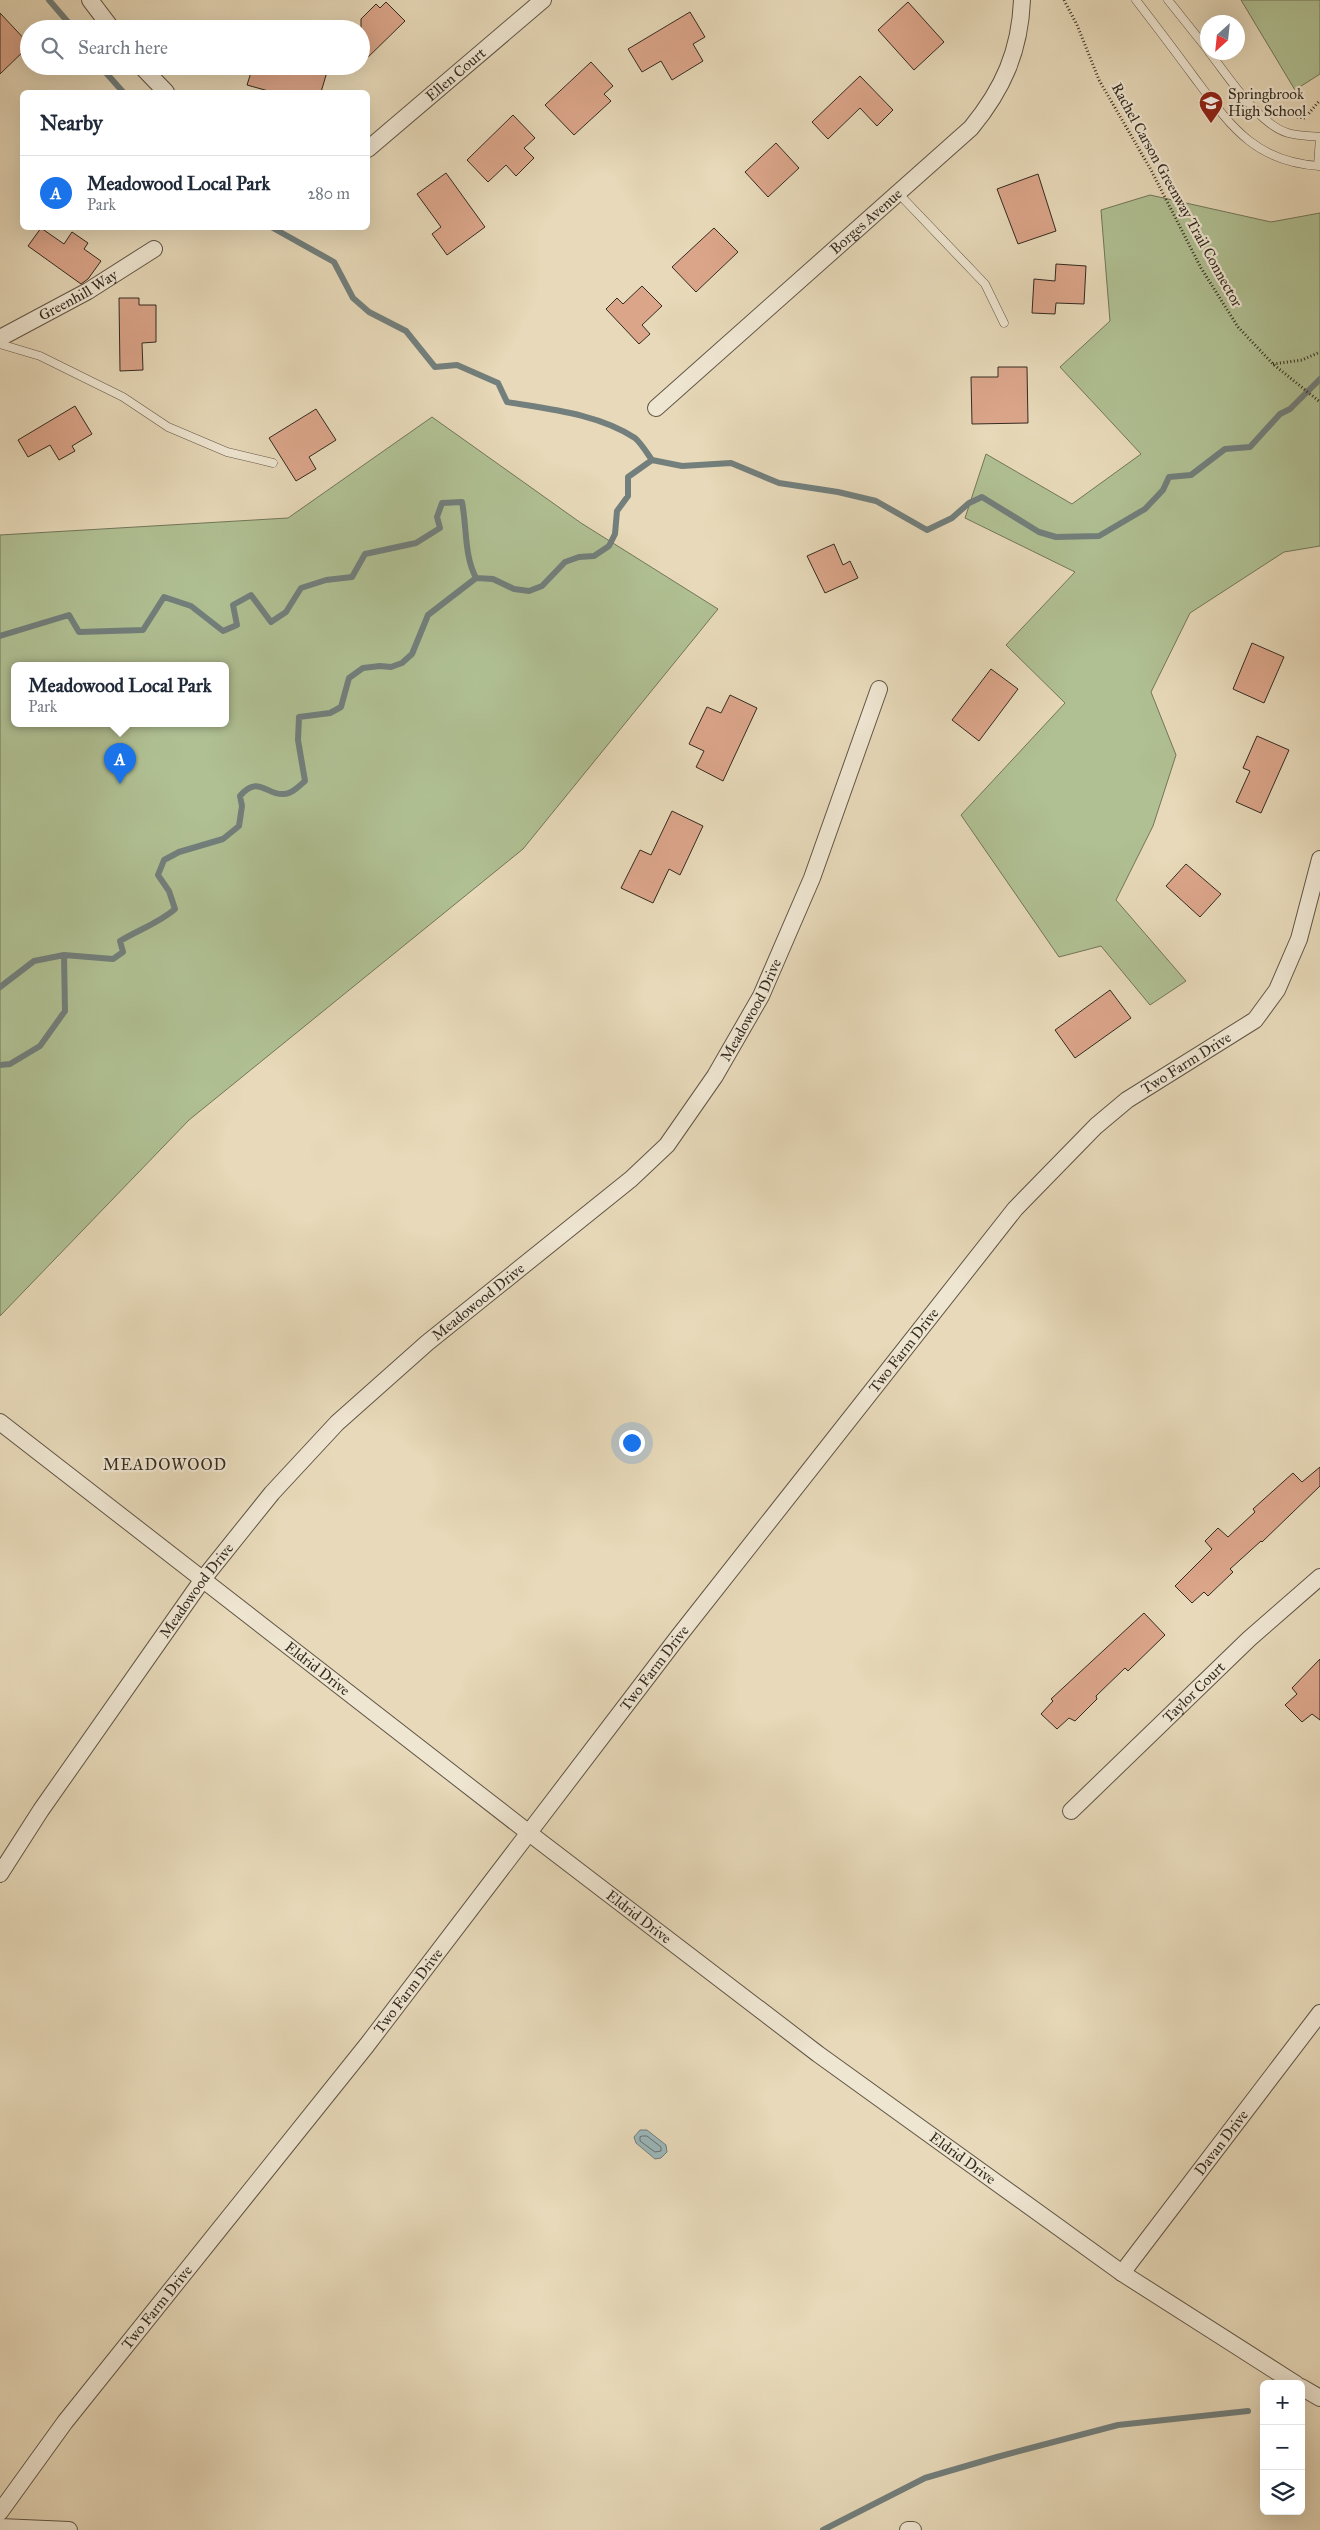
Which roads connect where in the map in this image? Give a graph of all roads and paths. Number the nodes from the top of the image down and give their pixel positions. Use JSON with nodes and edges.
{"nodes":[{"id":1,"x":90,"y":0,"type":"edge"},
{"id":2,"x":543,"y":0,"type":"edge"},
{"id":3,"x":1022,"y":0,"type":"edge"},
{"id":4,"x":1064,"y":0,"type":"edge"},
{"id":5,"x":1136,"y":0,"type":"edge"},
{"id":6,"x":1168,"y":0,"type":"edge"},
{"id":7,"x":105,"y":20,"type":"edge"},
{"id":8,"x":1200,"y":41,"type":"edge"},
{"id":9,"x":1215,"y":60,"type":"edge"},
{"id":10,"x":150,"y":75,"type":"edge"},
{"id":11,"x":164,"y":90,"type":"edge"},
{"id":12,"x":1320,"y":100,"type":"edge"},
{"id":13,"x":1297,"y":117,"type":"dead end"},
{"id":14,"x":1320,"y":137,"type":"edge"},
{"id":15,"x":370,"y":148,"type":"edge"},
{"id":16,"x":1319,"y":166,"type":"edge"},
{"id":17,"x":898,"y":193,"type":"junction"},
{"id":18,"x":154,"y":249,"type":"dead end"},
{"id":19,"x":1004,"y":323,"type":"dead end"},
{"id":20,"x":0,"y":338,"type":"edge"},
{"id":21,"x":0,"y":344,"type":"edge"},
{"id":22,"x":1320,"y":352,"type":"edge"},
{"id":23,"x":1272,"y":364,"type":"junction"},
{"id":24,"x":1320,"y":402,"type":"edge"},
{"id":25,"x":656,"y":408,"type":"dead end"},
{"id":26,"x":273,"y":463,"type":"dead end"},
{"id":27,"x":879,"y":689,"type":"dead end"},
{"id":28,"x":1320,"y":859,"type":"edge"},
{"id":29,"x":0,"y":1422,"type":"edge"},
{"id":30,"x":1320,"y":1577,"type":"edge"},
{"id":31,"x":203,"y":1579,"type":"junction"},
{"id":32,"x":1071,"y":1811,"type":"dead end"},
{"id":33,"x":529,"y":1833,"type":"junction"},
{"id":34,"x":0,"y":1874,"type":"edge"},
{"id":35,"x":1320,"y":2013,"type":"edge"},
{"id":36,"x":1122,"y":2273,"type":"junction"},
{"id":37,"x":1290,"y":2380,"type":"edge"},
{"id":38,"x":1305,"y":2389,"type":"edge"},
{"id":39,"x":1320,"y":2398,"type":"edge"},
{"id":40,"x":0,"y":2512,"type":"edge"},
{"id":41,"x":0,"y":2527,"type":"edge"},
{"id":42,"x":69,"y":2530,"type":"edge"},
{"id":43,"x":908,"y":2530,"type":"edge"},
{"id":44,"x":913,"y":2530,"type":"edge"}],
"edges":[{"from":1,"to":7,"type":"street"},
{"from":2,"to":15,"type":"street","name":"Ellen Court"},
{"from":3,"to":17,"type":"street","name":"Borges Avenue"},
{"from":4,"to":23,"type":"path","name":"Rachel Carson Greenway Trail Connector"},
{"from":5,"to":16,"type":"lane"},
{"from":6,"to":8,"type":"lane"},
{"from":9,"to":14,"type":"lane"},
{"from":10,"to":11,"type":"street"},
{"from":12,"to":13,"type":"path"},
{"from":14,"to":16,"type":"lane"},
{"from":17,"to":19,"type":"lane"},
{"from":17,"to":25,"type":"street","name":"Borges Avenue"},
{"from":18,"to":20,"type":"street","name":"Greenhill Way"},
{"from":21,"to":26,"type":"lane"},
{"from":22,"to":23,"type":"path"},
{"from":23,"to":24,"type":"path","name":"Rachel Carson Greenway Trail Connector"},
{"from":27,"to":31,"type":"street","name":"Meadowood Drive"},
{"from":28,"to":33,"type":"street","name":"Two Farm Drive"},
{"from":29,"to":31,"type":"street","name":"Eldrid Drive"},
{"from":30,"to":32,"type":"street","name":"Taylor Court"},
{"from":31,"to":33,"type":"street","name":"Eldrid Drive"},
{"from":31,"to":34,"type":"street","name":"Meadowood Drive"},
{"from":33,"to":36,"type":"street","name":"Eldrid Drive"},
{"from":33,"to":40,"type":"street","name":"Two Farm Drive"},
{"from":35,"to":36,"type":"street","name":"Davan Drive"},
{"from":36,"to":37,"type":"street","name":"Eldrid Drive"},
{"from":38,"to":39,"type":"street"},
{"from":41,"to":42,"type":"street"},
{"from":43,"to":44,"type":"street"}]}
